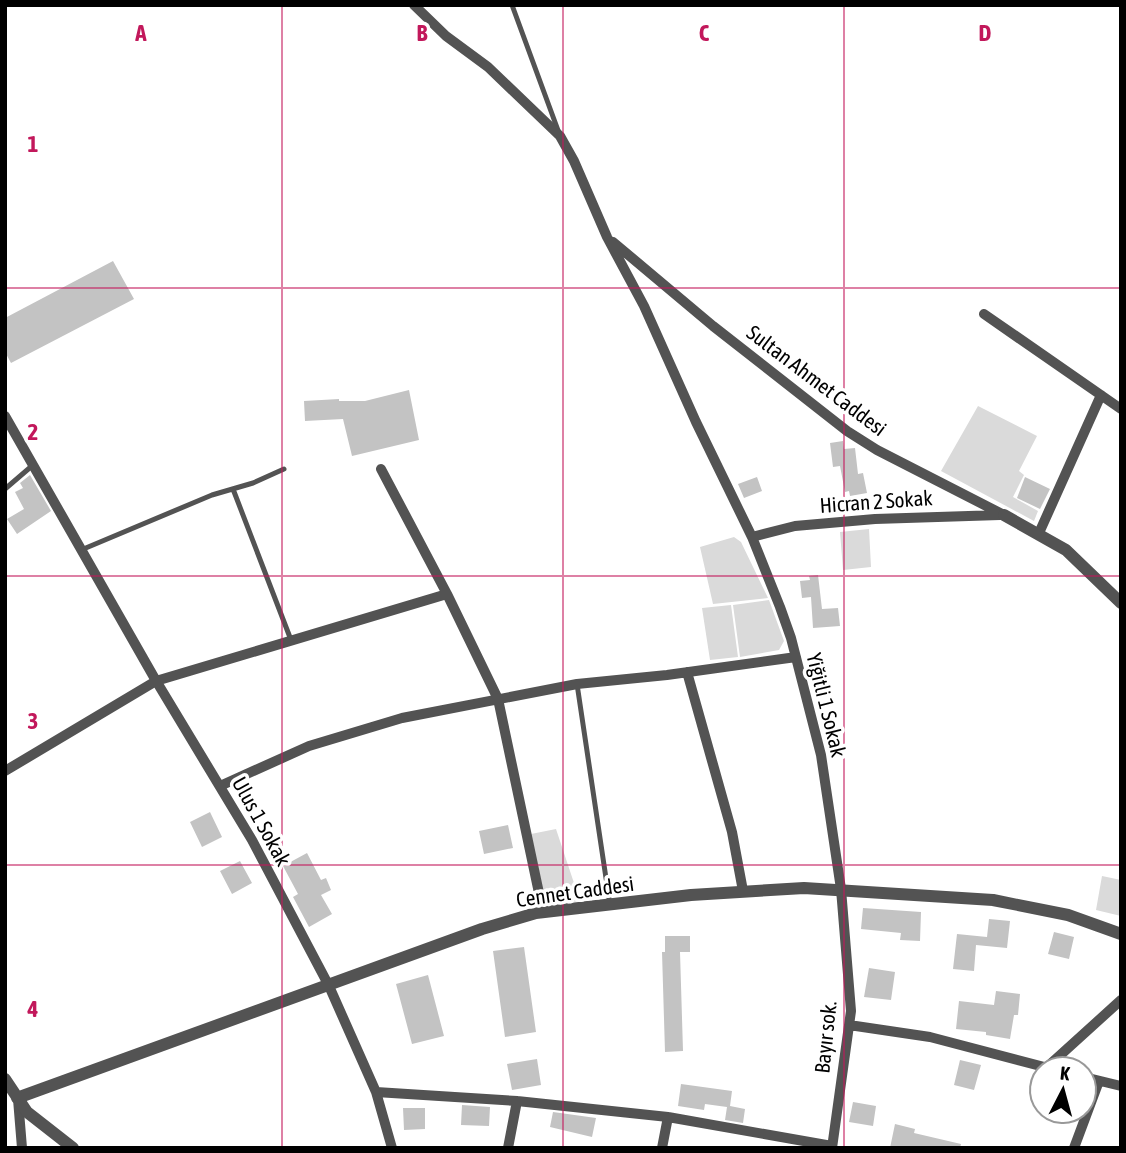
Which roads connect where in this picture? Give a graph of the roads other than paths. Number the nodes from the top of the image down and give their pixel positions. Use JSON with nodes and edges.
{"nodes":[{"id":1,"x":414,"y":5,"type":"edge"},
{"id":2,"x":512,"y":5,"type":"edge"},
{"id":3,"x":560,"y":136,"type":"junction"},
{"id":4,"x":607,"y":237,"type":"junction"},
{"id":5,"x":984,"y":314,"type":"dead end"},
{"id":6,"x":1101,"y":395,"type":"junction"},
{"id":7,"x":1121,"y":409,"type":"edge"},
{"id":8,"x":5,"y":416,"type":"edge"},
{"id":9,"x":33,"y":465,"type":"junction"},
{"id":10,"x":284,"y":469,"type":"dead end"},
{"id":11,"x":381,"y":469,"type":"dead end"},
{"id":12,"x":5,"y":489,"type":"edge"},
{"id":13,"x":233,"y":489,"type":"junction"},
{"id":14,"x":1004,"y":515,"type":"junction"},
{"id":15,"x":1039,"y":533,"type":"junction"},
{"id":16,"x":752,"y":537,"type":"junction"},
{"id":17,"x":81,"y":550,"type":"junction"},
{"id":18,"x":447,"y":594,"type":"junction"},
{"id":19,"x":1121,"y":603,"type":"edge"},
{"id":20,"x":291,"y":640,"type":"junction"},
{"id":21,"x":796,"y":657,"type":"junction"},
{"id":22,"x":687,"y":672,"type":"junction"},
{"id":23,"x":156,"y":680,"type":"junction"},
{"id":24,"x":577,"y":684,"type":"junction"},
{"id":25,"x":498,"y":699,"type":"junction"},
{"id":26,"x":5,"y":771,"type":"edge"},
{"id":27,"x":220,"y":786,"type":"junction"},
{"id":28,"x":841,"y":889,"type":"junction"},
{"id":29,"x":743,"y":891,"type":"junction"},
{"id":30,"x":610,"y":905,"type":"junction"},
{"id":31,"x":543,"y":912,"type":"junction"},
{"id":32,"x":1121,"y":934,"type":"edge"},
{"id":33,"x":329,"y":986,"type":"junction"},
{"id":34,"x":1121,"y":1000,"type":"edge"},
{"id":35,"x":849,"y":1024,"type":"junction"},
{"id":36,"x":1063,"y":1055,"type":"edge"},
{"id":37,"x":1028,"y":1063,"type":"edge"},
{"id":38,"x":5,"y":1079,"type":"edge"},
{"id":39,"x":1099,"y":1081,"type":"joint"},
{"id":40,"x":1121,"y":1086,"type":"edge"},
{"id":41,"x":376,"y":1092,"type":"junction"},
{"id":42,"x":17,"y":1098,"type":"junction"},
{"id":43,"x":517,"y":1101,"type":"junction"},
{"id":44,"x":668,"y":1118,"type":"junction"},
{"id":45,"x":832,"y":1147,"type":"edge"},
{"id":46,"x":22,"y":1148,"type":"edge"},
{"id":47,"x":73,"y":1148,"type":"edge"},
{"id":48,"x":392,"y":1148,"type":"edge"},
{"id":49,"x":508,"y":1148,"type":"edge"},
{"id":50,"x":662,"y":1148,"type":"edge"},
{"id":51,"x":1074,"y":1148,"type":"edge"}],
"edges":[{"from":1,"to":3,"type":"street","name":"Yiğitli 1 Sokak"},
{"from":2,"to":3,"type":"lane"},
{"from":3,"to":4,"type":"street","name":"Yiğitli 1 Sokak"},
{"from":4,"to":14,"type":"street","name":"Sultan Ahmet Caddesi"},
{"from":4,"to":16,"type":"street","name":"Yiğitli 1 Sokak"},
{"from":5,"to":6,"type":"street"},
{"from":6,"to":7,"type":"street"},
{"from":6,"to":15,"type":"street"},
{"from":8,"to":9,"type":"street","name":"Ulus 1 Sokak"},
{"from":9,"to":12,"type":"lane"},
{"from":9,"to":17,"type":"street","name":"Ulus 1 Sokak"},
{"from":10,"to":13,"type":"lane"},
{"from":11,"to":18,"type":"street"},
{"from":13,"to":17,"type":"lane"},
{"from":13,"to":20,"type":"lane"},
{"from":14,"to":15,"type":"street","name":"Sultan Ahmet Caddesi"},
{"from":14,"to":16,"type":"street","name":"Hicran 2 Sokak"},
{"from":15,"to":19,"type":"street","name":"Sultan Ahmet Caddesi"},
{"from":16,"to":21,"type":"street","name":"Yiğitli 1 Sokak"},
{"from":17,"to":23,"type":"street","name":"Ulus 1 Sokak"},
{"from":18,"to":20,"type":"street"},
{"from":18,"to":25,"type":"street"},
{"from":20,"to":23,"type":"street"},
{"from":21,"to":22,"type":"street"},
{"from":21,"to":28,"type":"street","name":"Yiğitli 1 Sokak"},
{"from":22,"to":24,"type":"street"},
{"from":22,"to":29,"type":"street"},
{"from":23,"to":26,"type":"street"},
{"from":23,"to":27,"type":"street","name":"Ulus 1 Sokak"},
{"from":24,"to":25,"type":"street"},
{"from":24,"to":30,"type":"lane"},
{"from":25,"to":27,"type":"street"},
{"from":25,"to":31,"type":"street"},
{"from":27,"to":33,"type":"street","name":"Ulus 1 Sokak"},
{"from":28,"to":29,"type":"street","name":"Cennet Caddesi"},
{"from":28,"to":32,"type":"street","name":"Cennet Caddesi"},
{"from":28,"to":35,"type":"street","name":"Bayır sok."},
{"from":29,"to":30,"type":"street","name":"Cennet Caddesi"},
{"from":30,"to":31,"type":"street","name":"Cennet Caddesi"},
{"from":31,"to":33,"type":"street","name":"Cennet Caddesi"},
{"from":33,"to":41,"type":"street","name":"Ulus 1 Sokak"},
{"from":33,"to":42,"type":"street","name":"Cennet Caddesi"},
{"from":34,"to":36,"type":"street"},
{"from":35,"to":37,"type":"street"},
{"from":35,"to":45,"type":"street","name":"Bayır sok."},
{"from":38,"to":42,"type":"street"},
{"from":39,"to":40,"type":"street"},
{"from":39,"to":51,"type":"street"},
{"from":41,"to":43,"type":"street"},
{"from":41,"to":48,"type":"street","name":"Ulus 1 Sokak"},
{"from":42,"to":46,"type":"street"},
{"from":42,"to":47,"type":"street"},
{"from":43,"to":44,"type":"street"},
{"from":43,"to":49,"type":"street"},
{"from":44,"to":45,"type":"street"},
{"from":44,"to":50,"type":"street"}]}
